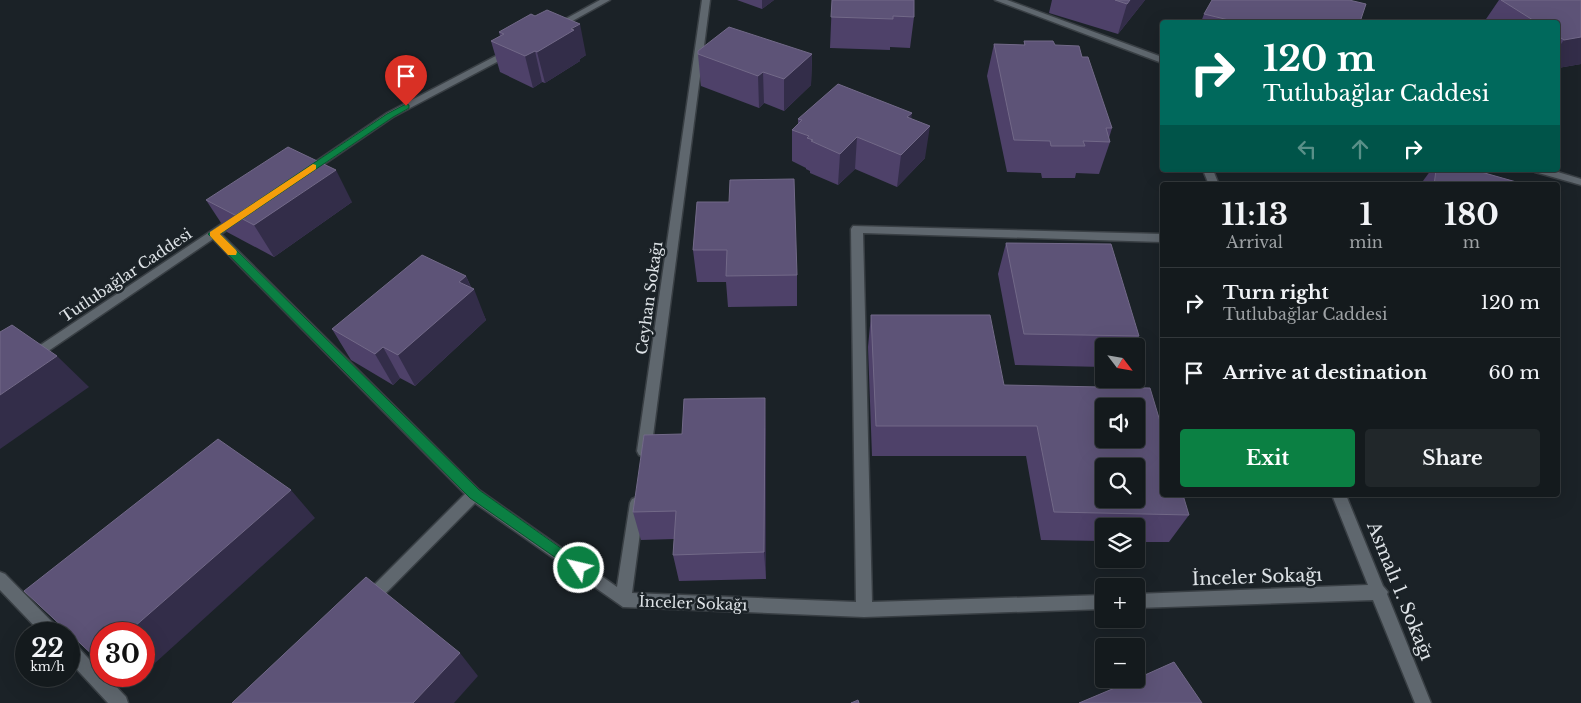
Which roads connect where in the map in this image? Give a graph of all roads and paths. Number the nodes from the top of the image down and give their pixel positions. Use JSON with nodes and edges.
{"nodes":[{"id":1,"x":606,"y":0,"type":"edge"},
{"id":2,"x":706,"y":0,"type":"edge"},
{"id":3,"x":999,"y":0,"type":"edge"},
{"id":4,"x":546,"y":32,"type":"edge"},
{"id":5,"x":520,"y":46,"type":"edge"},
{"id":6,"x":1160,"y":59,"type":"edge"},
{"id":7,"x":1546,"y":172,"type":"edge"},
{"id":8,"x":302,"y":175,"type":"edge"},
{"id":9,"x":1581,"y":182,"type":"edge"},
{"id":10,"x":246,"y":212,"type":"edge"},
{"id":11,"x":214,"y":234,"type":"junction"},
{"id":12,"x":1160,"y":238,"type":"edge"},
{"id":13,"x":25,"y":362,"type":"edge"},
{"id":14,"x":643,"y":462,"type":"edge"},
{"id":15,"x":638,"y":491,"type":"edge"},
{"id":16,"x":474,"y":494,"type":"junction"},
{"id":17,"x":1340,"y":497,"type":"edge"},
{"id":18,"x":0,"y":579,"type":"edge"},
{"id":19,"x":1380,"y":592,"type":"junction"},
{"id":20,"x":623,"y":600,"type":"junction"},
{"id":21,"x":1145,"y":601,"type":"edge"},
{"id":22,"x":1095,"y":602,"type":"edge"},
{"id":23,"x":864,"y":610,"type":"junction"},
{"id":24,"x":357,"y":612,"type":"edge"},
{"id":25,"x":41,"y":622,"type":"edge"},
{"id":26,"x":80,"y":661,"type":"edge"},
{"id":27,"x":120,"y":703,"type":"edge"},
{"id":28,"x":1423,"y":703,"type":"edge"}],
"edges":[{"from":1,"to":4,"type":"street"},
{"from":2,"to":14,"type":"street","name":"Ceyhan Sokağı"},
{"from":3,"to":6,"type":"street"},
{"from":5,"to":8,"type":"street"},
{"from":7,"to":9,"type":"street"},
{"from":10,"to":11,"type":"street","name":"Tutlubağlar Caddesi"},
{"from":11,"to":13,"type":"street","name":"Tutlubağlar Caddesi"},
{"from":11,"to":16,"type":"street","name":"İnceler Sokağı"},
{"from":12,"to":23,"type":"street"},
{"from":15,"to":20,"type":"street"},
{"from":16,"to":20,"type":"street","name":"İnceler Sokağı"},
{"from":16,"to":24,"type":"street"},
{"from":17,"to":19,"type":"street","name":"Asmalı 1. Sokağı"},
{"from":18,"to":25,"type":"street"},
{"from":19,"to":21,"type":"street","name":"İnceler Sokağı"},
{"from":19,"to":28,"type":"street","name":"Asmalı 1. Sokağı"},
{"from":20,"to":23,"type":"street","name":"İnceler Sokağı"},
{"from":22,"to":23,"type":"street","name":"İnceler Sokağı"},
{"from":26,"to":27,"type":"street"}]}
